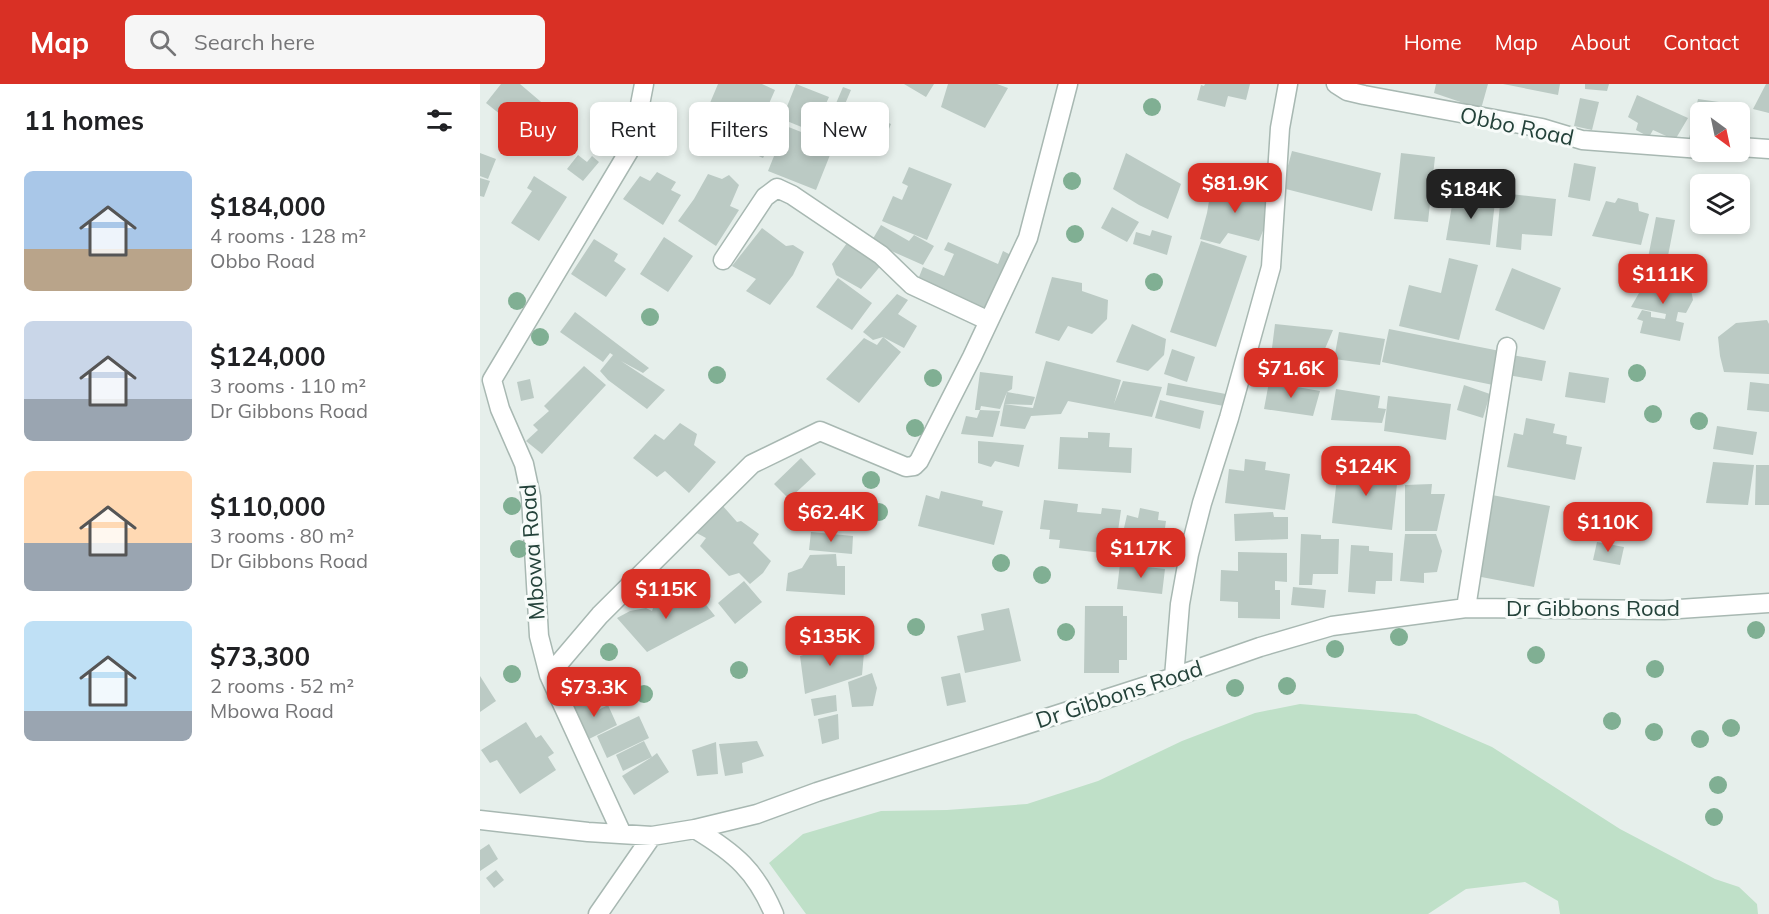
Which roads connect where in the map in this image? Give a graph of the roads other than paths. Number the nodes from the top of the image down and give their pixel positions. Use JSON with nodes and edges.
{"nodes":[{"id":1,"x":644,"y":84,"type":"edge"},
{"id":2,"x":1068,"y":84,"type":"edge"},
{"id":3,"x":1288,"y":84,"type":"edge"},
{"id":4,"x":1336,"y":84,"type":"edge"},
{"id":5,"x":1750,"y":148,"type":"edge"},
{"id":6,"x":1690,"y":149,"type":"edge"},
{"id":7,"x":1769,"y":149,"type":"edge"},
{"id":8,"x":723,"y":260,"type":"dead end"},
{"id":9,"x":989,"y":321,"type":"junction"},
{"id":10,"x":1507,"y":347,"type":"dead end"},
{"id":11,"x":1769,"y":603,"type":"edge"},
{"id":12,"x":1466,"y":608,"type":"junction"},
{"id":13,"x":549,"y":675,"type":"junction"},
{"id":14,"x":1174,"y":677,"type":"junction"},
{"id":15,"x":481,"y":817,"type":"edge"},
{"id":16,"x":695,"y":829,"type":"junction"},
{"id":17,"x":622,"y":834,"type":"junction"},
{"id":18,"x":652,"y":836,"type":"junction"},
{"id":19,"x":598,"y":914,"type":"edge"},
{"id":20,"x":774,"y":914,"type":"edge"}],
"edges":[{"from":1,"to":13,"type":"street","name":"Mbowa Road"},
{"from":2,"to":9,"type":"street"},
{"from":3,"to":14,"type":"street"},
{"from":4,"to":6,"type":"street","name":"Obbo Road"},
{"from":5,"to":7,"type":"street"},
{"from":8,"to":9,"type":"street"},
{"from":9,"to":13,"type":"street"},
{"from":10,"to":12,"type":"street"},
{"from":11,"to":12,"type":"street","name":"Dr Gibbons Road"},
{"from":12,"to":14,"type":"street","name":"Dr Gibbons Road"},
{"from":13,"to":17,"type":"street","name":"Mbowa Road"},
{"from":14,"to":16,"type":"street","name":"Dr Gibbons Road"},
{"from":15,"to":17,"type":"street","name":"Dr Gibbons Road"},
{"from":16,"to":18,"type":"street","name":"Dr Gibbons Road"},
{"from":16,"to":20,"type":"street"},
{"from":17,"to":18,"type":"street","name":"Dr Gibbons Road"},
{"from":18,"to":19,"type":"street"}]}
